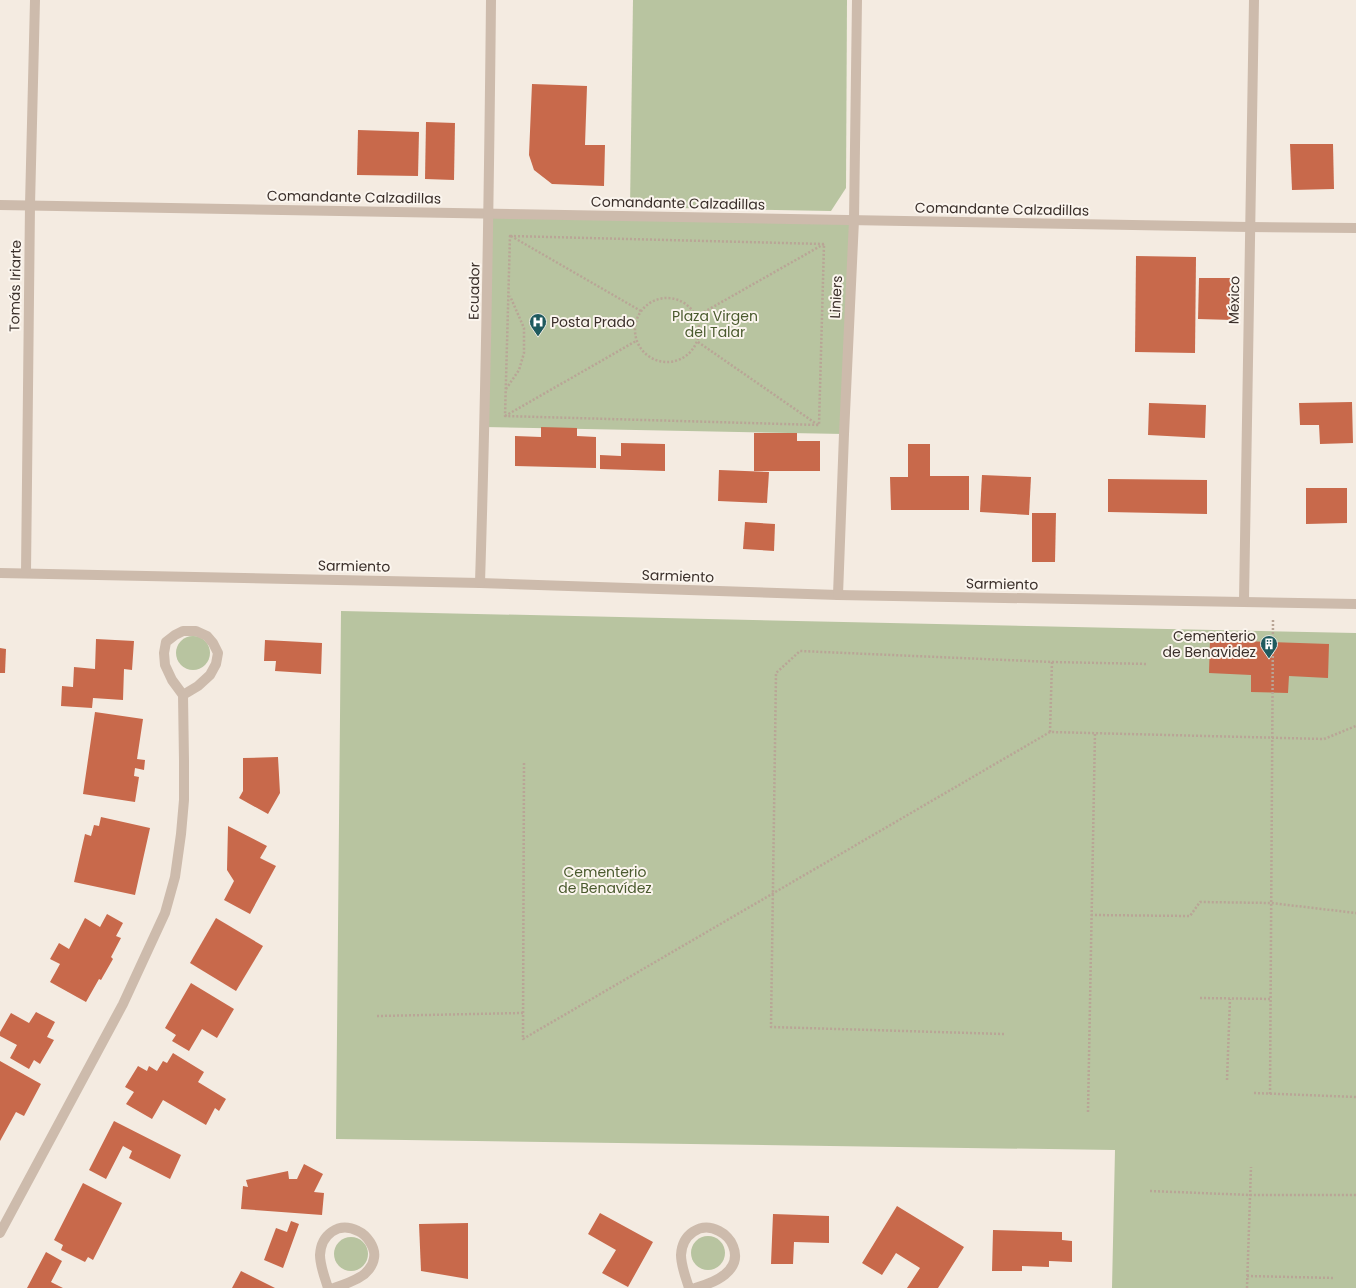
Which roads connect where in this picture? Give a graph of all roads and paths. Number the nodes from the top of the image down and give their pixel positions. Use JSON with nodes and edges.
{"nodes":[{"id":1,"x":35,"y":0,"type":"edge"},
{"id":2,"x":491,"y":0,"type":"edge"},
{"id":3,"x":857,"y":0,"type":"edge"},
{"id":4,"x":1254,"y":0,"type":"edge"},
{"id":5,"x":0,"y":205,"type":"edge"},
{"id":6,"x":30,"y":205,"type":"junction"},
{"id":7,"x":489,"y":213,"type":"junction"},
{"id":8,"x":854,"y":220,"type":"junction"},
{"id":9,"x":1249,"y":227,"type":"junction"},
{"id":10,"x":1356,"y":228,"type":"edge"},
{"id":11,"x":510,"y":236,"type":"junction"},
{"id":12,"x":824,"y":244,"type":"junction"},
{"id":13,"x":509,"y":294,"type":"junction"},
{"id":14,"x":641,"y":311,"type":"junction"},
{"id":15,"x":697,"y":316,"type":"junction"},
{"id":16,"x":637,"y":341,"type":"junction"},
{"id":17,"x":698,"y":342,"type":"junction"},
{"id":18,"x":506,"y":390,"type":"junction"},
{"id":19,"x":505,"y":416,"type":"junction"},
{"id":20,"x":819,"y":425,"type":"junction"},
{"id":21,"x":0,"y":573,"type":"edge"},
{"id":22,"x":26,"y":573,"type":"junction"},
{"id":23,"x":480,"y":583,"type":"junction"},
{"id":24,"x":838,"y":595,"type":"junction"},
{"id":25,"x":1244,"y":601,"type":"junction"},
{"id":26,"x":1273,"y":602,"type":"junction"},
{"id":27,"x":1356,"y":604,"type":"edge"},
{"id":28,"x":1052,"y":662,"type":"junction"},
{"id":29,"x":1148,"y":664,"type":"dead end"},
{"id":30,"x":183,"y":696,"type":"junction"},
{"id":31,"x":1356,"y":726,"type":"edge"},
{"id":32,"x":1050,"y":732,"type":"junction"},
{"id":33,"x":1095,"y":732,"type":"junction"},
{"id":34,"x":1272,"y":738,"type":"junction"},
{"id":35,"x":524,"y":763,"type":"dead end"},
{"id":36,"x":773,"y":893,"type":"junction"},
{"id":37,"x":1271,"y":903,"type":"junction"},
{"id":38,"x":1356,"y":913,"type":"edge"},
{"id":39,"x":1091,"y":915,"type":"junction"},
{"id":40,"x":1200,"y":998,"type":"dead end"},
{"id":41,"x":1230,"y":998,"type":"junction"},
{"id":42,"x":1271,"y":999,"type":"junction"},
{"id":43,"x":523,"y":1013,"type":"junction"},
{"id":44,"x":378,"y":1016,"type":"dead end"},
{"id":45,"x":1004,"y":1034,"type":"dead end"},
{"id":46,"x":1227,"y":1080,"type":"dead end"},
{"id":47,"x":1254,"y":1093,"type":"dead end"},
{"id":48,"x":1270,"y":1094,"type":"junction"},
{"id":49,"x":1356,"y":1097,"type":"edge"},
{"id":50,"x":1088,"y":1112,"type":"dead end"},
{"id":51,"x":1251,"y":1166,"type":"dead end"},
{"id":52,"x":1150,"y":1191,"type":"dead end"},
{"id":53,"x":1356,"y":1194,"type":"edge"},
{"id":54,"x":1250,"y":1195,"type":"junction"},
{"id":55,"x":0,"y":1233,"type":"edge"},
{"id":56,"x":1247,"y":1276,"type":"junction"},
{"id":57,"x":1335,"y":1278,"type":"dead end"},
{"id":58,"x":328,"y":1288,"type":"edge"},
{"id":59,"x":334,"y":1288,"type":"edge"},
{"id":60,"x":689,"y":1288,"type":"edge"},
{"id":61,"x":695,"y":1288,"type":"edge"},
{"id":62,"x":1247,"y":1288,"type":"edge"}],
"edges":[{"from":1,"to":6,"type":"street","name":"Tomás Iriarte"},
{"from":2,"to":7,"type":"street","name":"Ecuador"},
{"from":3,"to":8,"type":"street","name":"Liniers"},
{"from":4,"to":9,"type":"street","name":"México"},
{"from":5,"to":6,"type":"street","name":"Comandante Calzadillas"},
{"from":6,"to":7,"type":"street","name":"Comandante Calzadillas"},
{"from":6,"to":22,"type":"street","name":"Tomás Iriarte"},
{"from":7,"to":8,"type":"street","name":"Comandante Calzadillas"},
{"from":7,"to":23,"type":"street","name":"Ecuador"},
{"from":8,"to":9,"type":"street","name":"Comandante Calzadillas"},
{"from":8,"to":24,"type":"street","name":"Liniers"},
{"from":9,"to":10,"type":"street","name":"Comandante Calzadillas"},
{"from":9,"to":25,"type":"street","name":"México"},
{"from":11,"to":12,"type":"path"},
{"from":11,"to":13,"type":"path"},
{"from":11,"to":14,"type":"path"},
{"from":12,"to":15,"type":"path"},
{"from":12,"to":20,"type":"path"},
{"from":13,"to":18,"type":"path"},
{"from":13,"to":18,"type":"path"},
{"from":14,"to":15,"type":"path"},
{"from":14,"to":16,"type":"path"},
{"from":15,"to":17,"type":"path"},
{"from":16,"to":17,"type":"path"},
{"from":16,"to":19,"type":"path"},
{"from":17,"to":20,"type":"path"},
{"from":18,"to":19,"type":"path"},
{"from":19,"to":20,"type":"path"},
{"from":21,"to":22,"type":"street","name":"Sarmiento"},
{"from":22,"to":23,"type":"street","name":"Sarmiento"},
{"from":23,"to":24,"type":"street","name":"Sarmiento"},
{"from":24,"to":25,"type":"street","name":"Sarmiento"},
{"from":25,"to":26,"type":"street","name":"Sarmiento"},
{"from":26,"to":27,"type":"street","name":"Sarmiento"},
{"from":26,"to":34,"type":"path"},
{"from":28,"to":29,"type":"path"},
{"from":28,"to":32,"type":"path"},
{"from":28,"to":36,"type":"path"},
{"from":30,"to":30,"type":"street"},
{"from":30,"to":55,"type":"street"},
{"from":31,"to":34,"type":"path"},
{"from":32,"to":33,"type":"path"},
{"from":32,"to":36,"type":"path"},
{"from":33,"to":34,"type":"path"},
{"from":33,"to":39,"type":"path"},
{"from":34,"to":37,"type":"path"},
{"from":35,"to":43,"type":"path"},
{"from":36,"to":43,"type":"path"},
{"from":36,"to":45,"type":"path"},
{"from":37,"to":38,"type":"path"},
{"from":37,"to":39,"type":"path"},
{"from":37,"to":42,"type":"path"},
{"from":39,"to":50,"type":"path"},
{"from":40,"to":41,"type":"path"},
{"from":41,"to":42,"type":"path"},
{"from":41,"to":46,"type":"path"},
{"from":42,"to":48,"type":"path"},
{"from":43,"to":44,"type":"path"},
{"from":47,"to":48,"type":"path"},
{"from":48,"to":49,"type":"path"},
{"from":51,"to":54,"type":"path"},
{"from":52,"to":54,"type":"path"},
{"from":53,"to":54,"type":"path"},
{"from":54,"to":56,"type":"path"},
{"from":56,"to":57,"type":"path"},
{"from":56,"to":62,"type":"path"},
{"from":58,"to":59,"type":"street"},
{"from":60,"to":61,"type":"street"}]}
